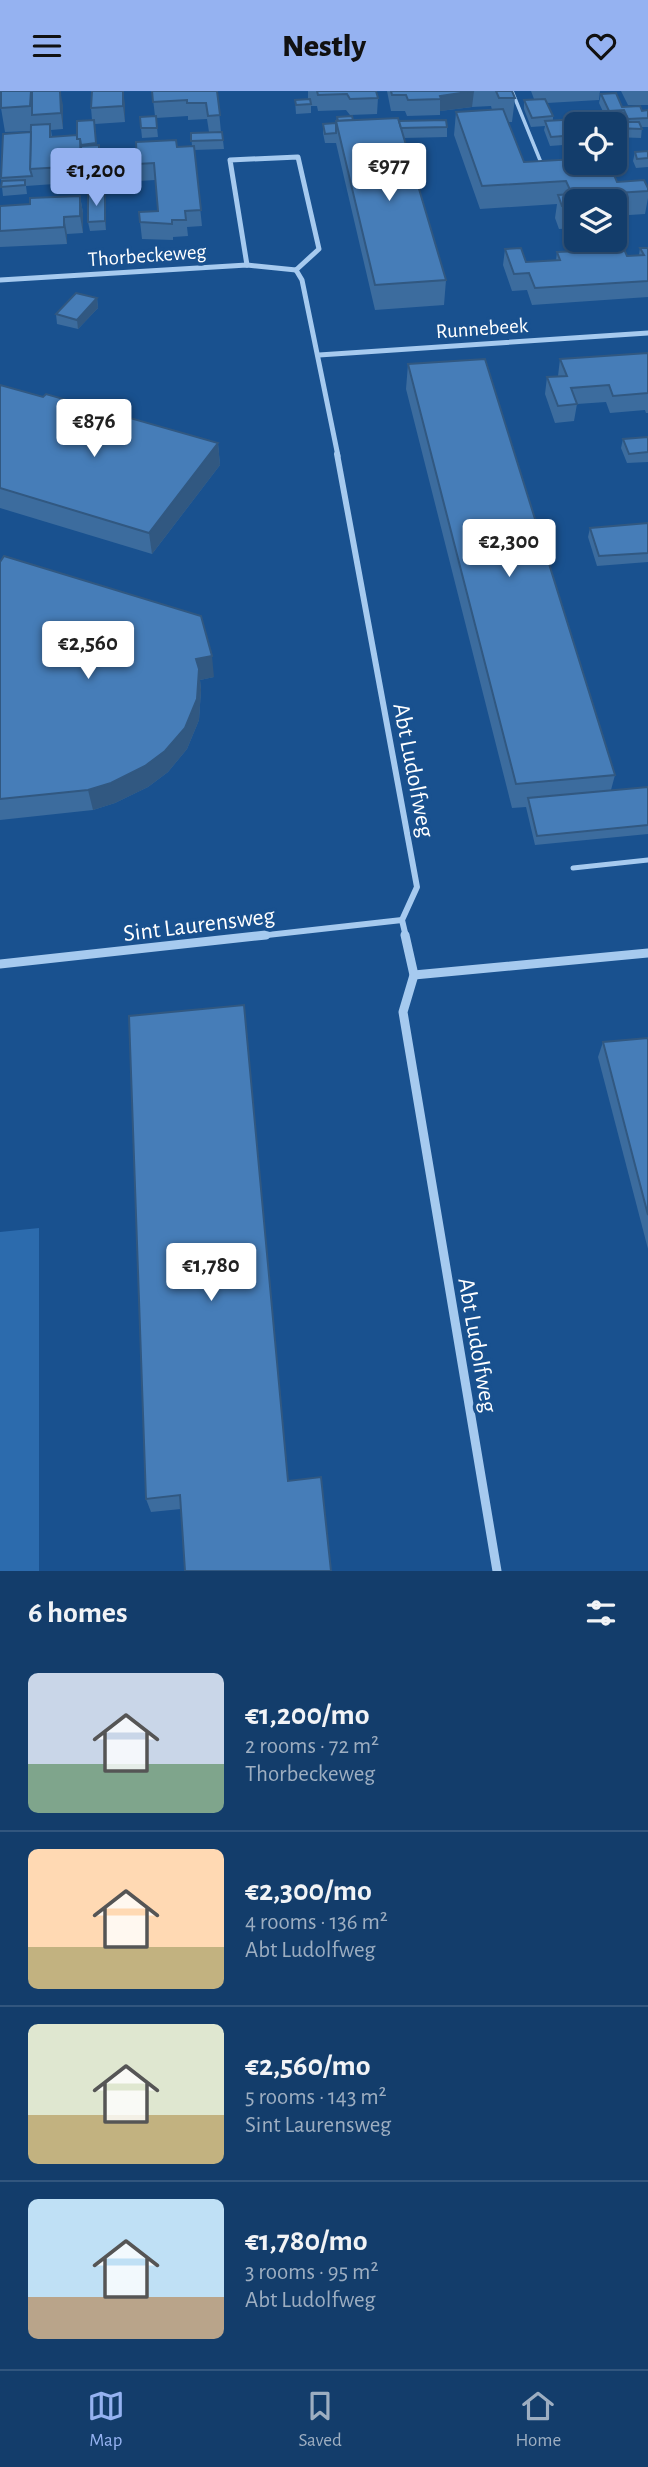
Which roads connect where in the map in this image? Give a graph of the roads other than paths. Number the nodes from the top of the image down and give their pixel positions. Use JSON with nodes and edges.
{"nodes":[{"id":1,"x":512,"y":91,"type":"edge"},
{"id":2,"x":542,"y":165,"type":"edge"},
{"id":3,"x":247,"y":265,"type":"junction"},
{"id":4,"x":296,"y":270,"type":"junction"},
{"id":5,"x":0,"y":280,"type":"edge"},
{"id":6,"x":648,"y":333,"type":"edge"},
{"id":7,"x":319,"y":355,"type":"junction"},
{"id":8,"x":648,"y":860,"type":"edge"},
{"id":9,"x":573,"y":868,"type":"dead end"},
{"id":10,"x":402,"y":920,"type":"junction"},
{"id":11,"x":648,"y":953,"type":"edge"},
{"id":12,"x":0,"y":964,"type":"edge"},
{"id":13,"x":414,"y":975,"type":"junction"},
{"id":14,"x":497,"y":1571,"type":"edge"}],
"edges":[{"from":1,"to":2,"type":"lane"},
{"from":3,"to":4,"type":"street","name":"Thorbeckeweg"},
{"from":3,"to":4,"type":"street"},
{"from":3,"to":5,"type":"street","name":"Thorbeckeweg"},
{"from":4,"to":7,"type":"street","name":"Abt Ludolfweg"},
{"from":6,"to":7,"type":"street","name":"Runnebeek"},
{"from":7,"to":10,"type":"street","name":"Abt Ludolfweg"},
{"from":8,"to":9,"type":"lane"},
{"from":10,"to":12,"type":"street","name":"Sint Laurensweg"},
{"from":10,"to":13,"type":"street","name":"Abt Ludolfweg"},
{"from":11,"to":13,"type":"street"},
{"from":13,"to":14,"type":"street","name":"Abt Ludolfweg"}]}
